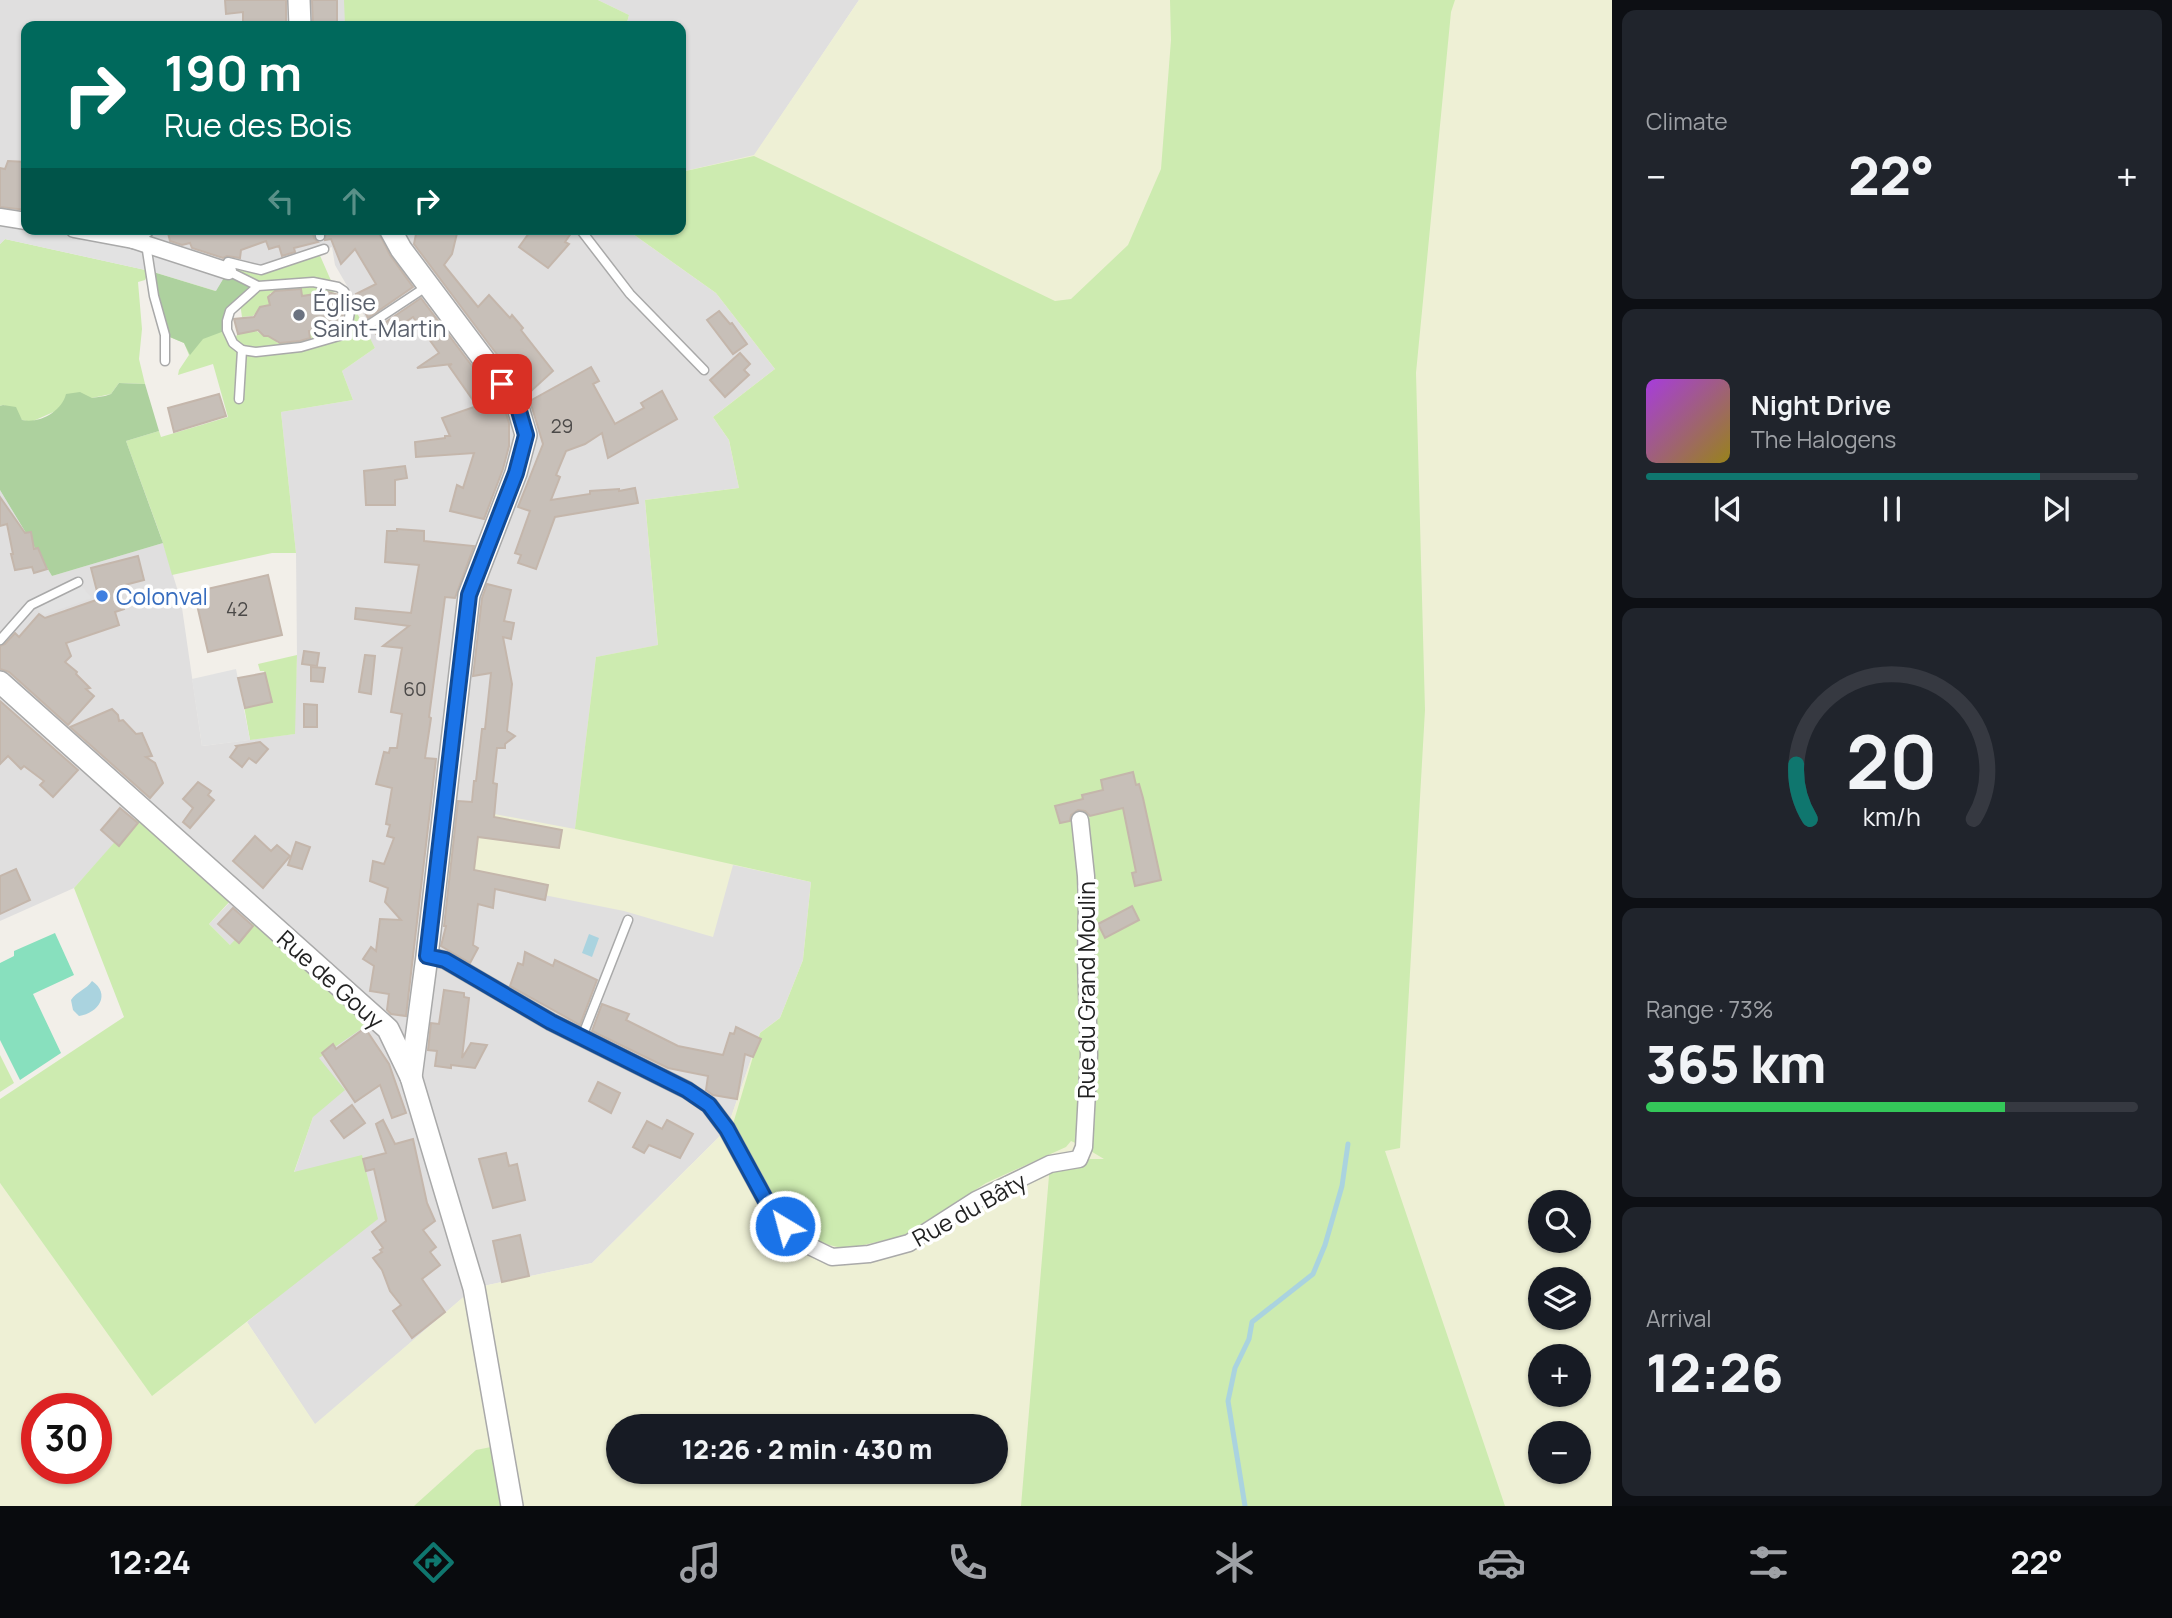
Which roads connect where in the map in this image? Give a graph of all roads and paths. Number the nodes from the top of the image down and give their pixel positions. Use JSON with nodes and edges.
{"nodes":[{"id":1,"x":299,"y":0,"type":"edge"},
{"id":2,"x":300,"y":21,"type":"edge"},
{"id":3,"x":0,"y":217,"type":"edge"},
{"id":4,"x":21,"y":220,"type":"edge"},
{"id":5,"x":119,"y":235,"type":"edge"},
{"id":6,"x":393,"y":235,"type":"edge"},
{"id":7,"x":585,"y":235,"type":"edge"},
{"id":8,"x":142,"y":238,"type":"edge"},
{"id":9,"x":324,"y":249,"type":"dead end"},
{"id":10,"x":226,"y":271,"type":"junction"},
{"id":11,"x":428,"y":285,"type":"junction"},
{"id":12,"x":258,"y":286,"type":"junction"},
{"id":13,"x":364,"y":328,"type":"dead end"},
{"id":14,"x":242,"y":350,"type":"junction"},
{"id":15,"x":165,"y":361,"type":"dead end"},
{"id":16,"x":704,"y":370,"type":"dead end"},
{"id":17,"x":239,"y":399,"type":"dead end"},
{"id":18,"x":78,"y":582,"type":"dead end"},
{"id":19,"x":0,"y":640,"type":"edge"},
{"id":20,"x":0,"y":682,"type":"edge"},
{"id":21,"x":1080,"y":820,"type":"dead end"},
{"id":22,"x":628,"y":920,"type":"dead end"},
{"id":23,"x":427,"y":956,"type":"junction"},
{"id":24,"x":582,"y":1037,"type":"junction"},
{"id":25,"x":411,"y":1077,"type":"junction"},
{"id":26,"x":1079,"y":1159,"type":"joint"},
{"id":27,"x":512,"y":1506,"type":"edge"}],
"edges":[{"from":1,"to":2,"type":"street"},
{"from":3,"to":4,"type":"street"},
{"from":5,"to":8,"type":"street"},
{"from":6,"to":11,"type":"street"},
{"from":7,"to":16,"type":"lane"},
{"from":8,"to":10,"type":"street"},
{"from":8,"to":15,"type":"lane"},
{"from":9,"to":10,"type":"lane"},
{"from":10,"to":12,"type":"lane"},
{"from":11,"to":13,"type":"lane"},
{"from":11,"to":23,"type":"street"},
{"from":12,"to":14,"type":"lane"},
{"from":12,"to":14,"type":"lane"},
{"from":14,"to":17,"type":"lane"},
{"from":18,"to":19,"type":"lane"},
{"from":20,"to":25,"type":"street","name":"Rue de Gouy"},
{"from":21,"to":26,"type":"street","name":"Rue du Grand Moulin"},
{"from":22,"to":24,"type":"lane"},
{"from":23,"to":24,"type":"street","name":"Rue du Bâty"},
{"from":23,"to":25,"type":"street"},
{"from":24,"to":26,"type":"street","name":"Rue du Bâty"},
{"from":25,"to":27,"type":"street","name":"Rue de Gouy"}]}
